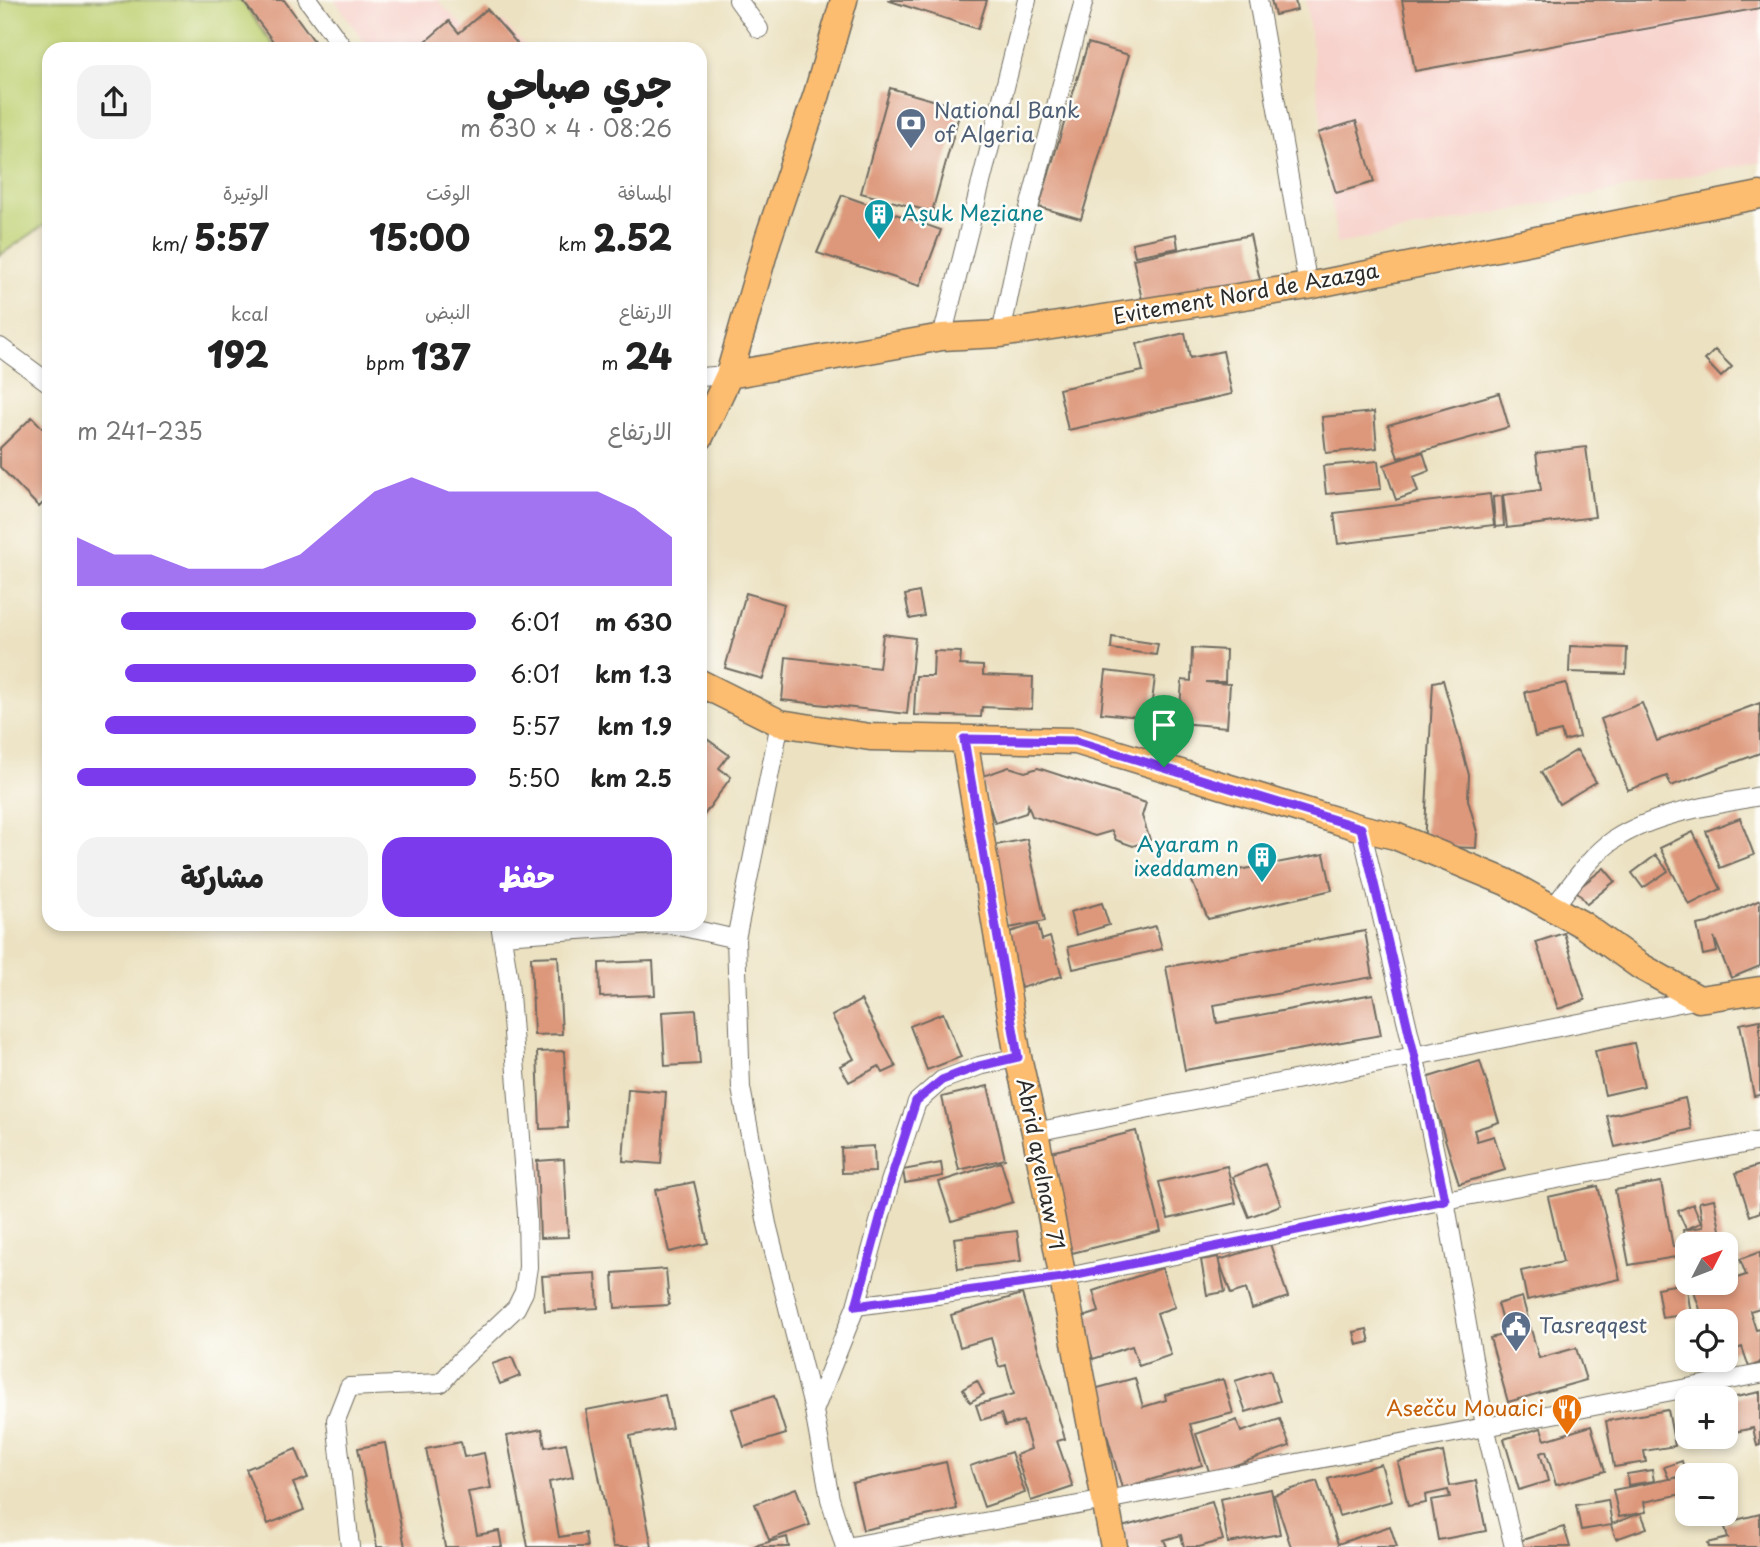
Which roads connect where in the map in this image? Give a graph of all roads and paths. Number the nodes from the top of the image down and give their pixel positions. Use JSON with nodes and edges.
{"nodes":[{"id":1,"x":308,"y":0,"type":"edge"},
{"id":2,"x":738,"y":0,"type":"edge"},
{"id":3,"x":844,"y":0,"type":"edge"},
{"id":4,"x":1027,"y":0,"type":"edge"},
{"id":5,"x":1084,"y":0,"type":"edge"},
{"id":6,"x":1258,"y":0,"type":"edge"},
{"id":7,"x":759,"y":29,"type":"dead end"},
{"id":8,"x":339,"y":42,"type":"edge"},
{"id":9,"x":1760,"y":195,"type":"edge"},
{"id":10,"x":1308,"y":286,"type":"junction"},
{"id":11,"x":1000,"y":334,"type":"junction"},
{"id":12,"x":943,"y":337,"type":"junction"},
{"id":13,"x":0,"y":347,"type":"edge"},
{"id":14,"x":729,"y":374,"type":"junction"},
{"id":15,"x":707,"y":376,"type":"edge"},
{"id":16,"x":42,"y":378,"type":"edge"},
{"id":17,"x":707,"y":422,"type":"edge"},
{"id":18,"x":707,"y":686,"type":"edge"},
{"id":19,"x":780,"y":723,"type":"junction"},
{"id":20,"x":964,"y":739,"type":"junction"},
{"id":21,"x":1760,"y":796,"type":"edge"},
{"id":22,"x":1361,"y":828,"type":"junction"},
{"id":23,"x":1553,"y":908,"type":"junction"},
{"id":24,"x":501,"y":931,"type":"edge"},
{"id":25,"x":701,"y":931,"type":"edge"},
{"id":26,"x":736,"y":939,"type":"junction"},
{"id":27,"x":1760,"y":990,"type":"edge"},
{"id":28,"x":1699,"y":999,"type":"junction"},
{"id":29,"x":1018,"y":1057,"type":"junction"},
{"id":30,"x":1415,"y":1058,"type":"junction"},
{"id":31,"x":1035,"y":1132,"type":"junction"},
{"id":32,"x":1760,"y":1141,"type":"edge"},
{"id":33,"x":1445,"y":1200,"type":"junction"},
{"id":34,"x":1062,"y":1278,"type":"junction"},
{"id":35,"x":856,"y":1306,"type":"junction"},
{"id":36,"x":1760,"y":1374,"type":"edge"},
{"id":37,"x":814,"y":1411,"type":"junction"},
{"id":38,"x":1485,"y":1426,"type":"junction"},
{"id":39,"x":1107,"y":1500,"type":"junction"},
{"id":40,"x":350,"y":1547,"type":"edge"},
{"id":41,"x":845,"y":1547,"type":"edge"},
{"id":42,"x":1114,"y":1547,"type":"edge"},
{"id":43,"x":1514,"y":1547,"type":"edge"}],
"edges":[{"from":1,"to":8,"type":"street"},
{"from":2,"to":7,"type":"street"},
{"from":3,"to":14,"type":"main road"},
{"from":4,"to":12,"type":"street"},
{"from":5,"to":11,"type":"street"},
{"from":6,"to":10,"type":"street"},
{"from":9,"to":10,"type":"main road","name":"Evitement Nord de Azazga"},
{"from":10,"to":11,"type":"main road","name":"Evitement Nord de Azazga"},
{"from":11,"to":12,"type":"main road","name":"Evitement Nord de Azazga"},
{"from":12,"to":14,"type":"main road","name":"Evitement Nord de Azazga"},
{"from":13,"to":16,"type":"street"},
{"from":14,"to":15,"type":"street"},
{"from":14,"to":17,"type":"main road"},
{"from":18,"to":19,"type":"main road"},
{"from":19,"to":20,"type":"main road"},
{"from":19,"to":26,"type":"street"},
{"from":20,"to":22,"type":"main road"},
{"from":20,"to":29,"type":"main road","name":"Abrid aɣelnaw 71"},
{"from":21,"to":23,"type":"street"},
{"from":22,"to":23,"type":"main road"},
{"from":22,"to":30,"type":"street"},
{"from":23,"to":28,"type":"main road"},
{"from":24,"to":40,"type":"street"},
{"from":25,"to":26,"type":"street"},
{"from":26,"to":37,"type":"street"},
{"from":27,"to":28,"type":"main road"},
{"from":28,"to":30,"type":"street"},
{"from":29,"to":31,"type":"main road","name":"Abrid aɣelnaw 71"},
{"from":29,"to":35,"type":"street"},
{"from":30,"to":31,"type":"street"},
{"from":30,"to":33,"type":"street"},
{"from":31,"to":34,"type":"main road","name":"Abrid aɣelnaw 71"},
{"from":32,"to":33,"type":"street"},
{"from":33,"to":34,"type":"street"},
{"from":33,"to":38,"type":"street"},
{"from":34,"to":35,"type":"street"},
{"from":34,"to":39,"type":"main road","name":"Abrid aɣelnaw 71"},
{"from":35,"to":37,"type":"street"},
{"from":36,"to":38,"type":"street"},
{"from":37,"to":41,"type":"street"},
{"from":38,"to":39,"type":"street"},
{"from":38,"to":43,"type":"street"},
{"from":39,"to":41,"type":"street"},
{"from":39,"to":42,"type":"main road","name":"Abrid aɣelnaw 71"}]}
